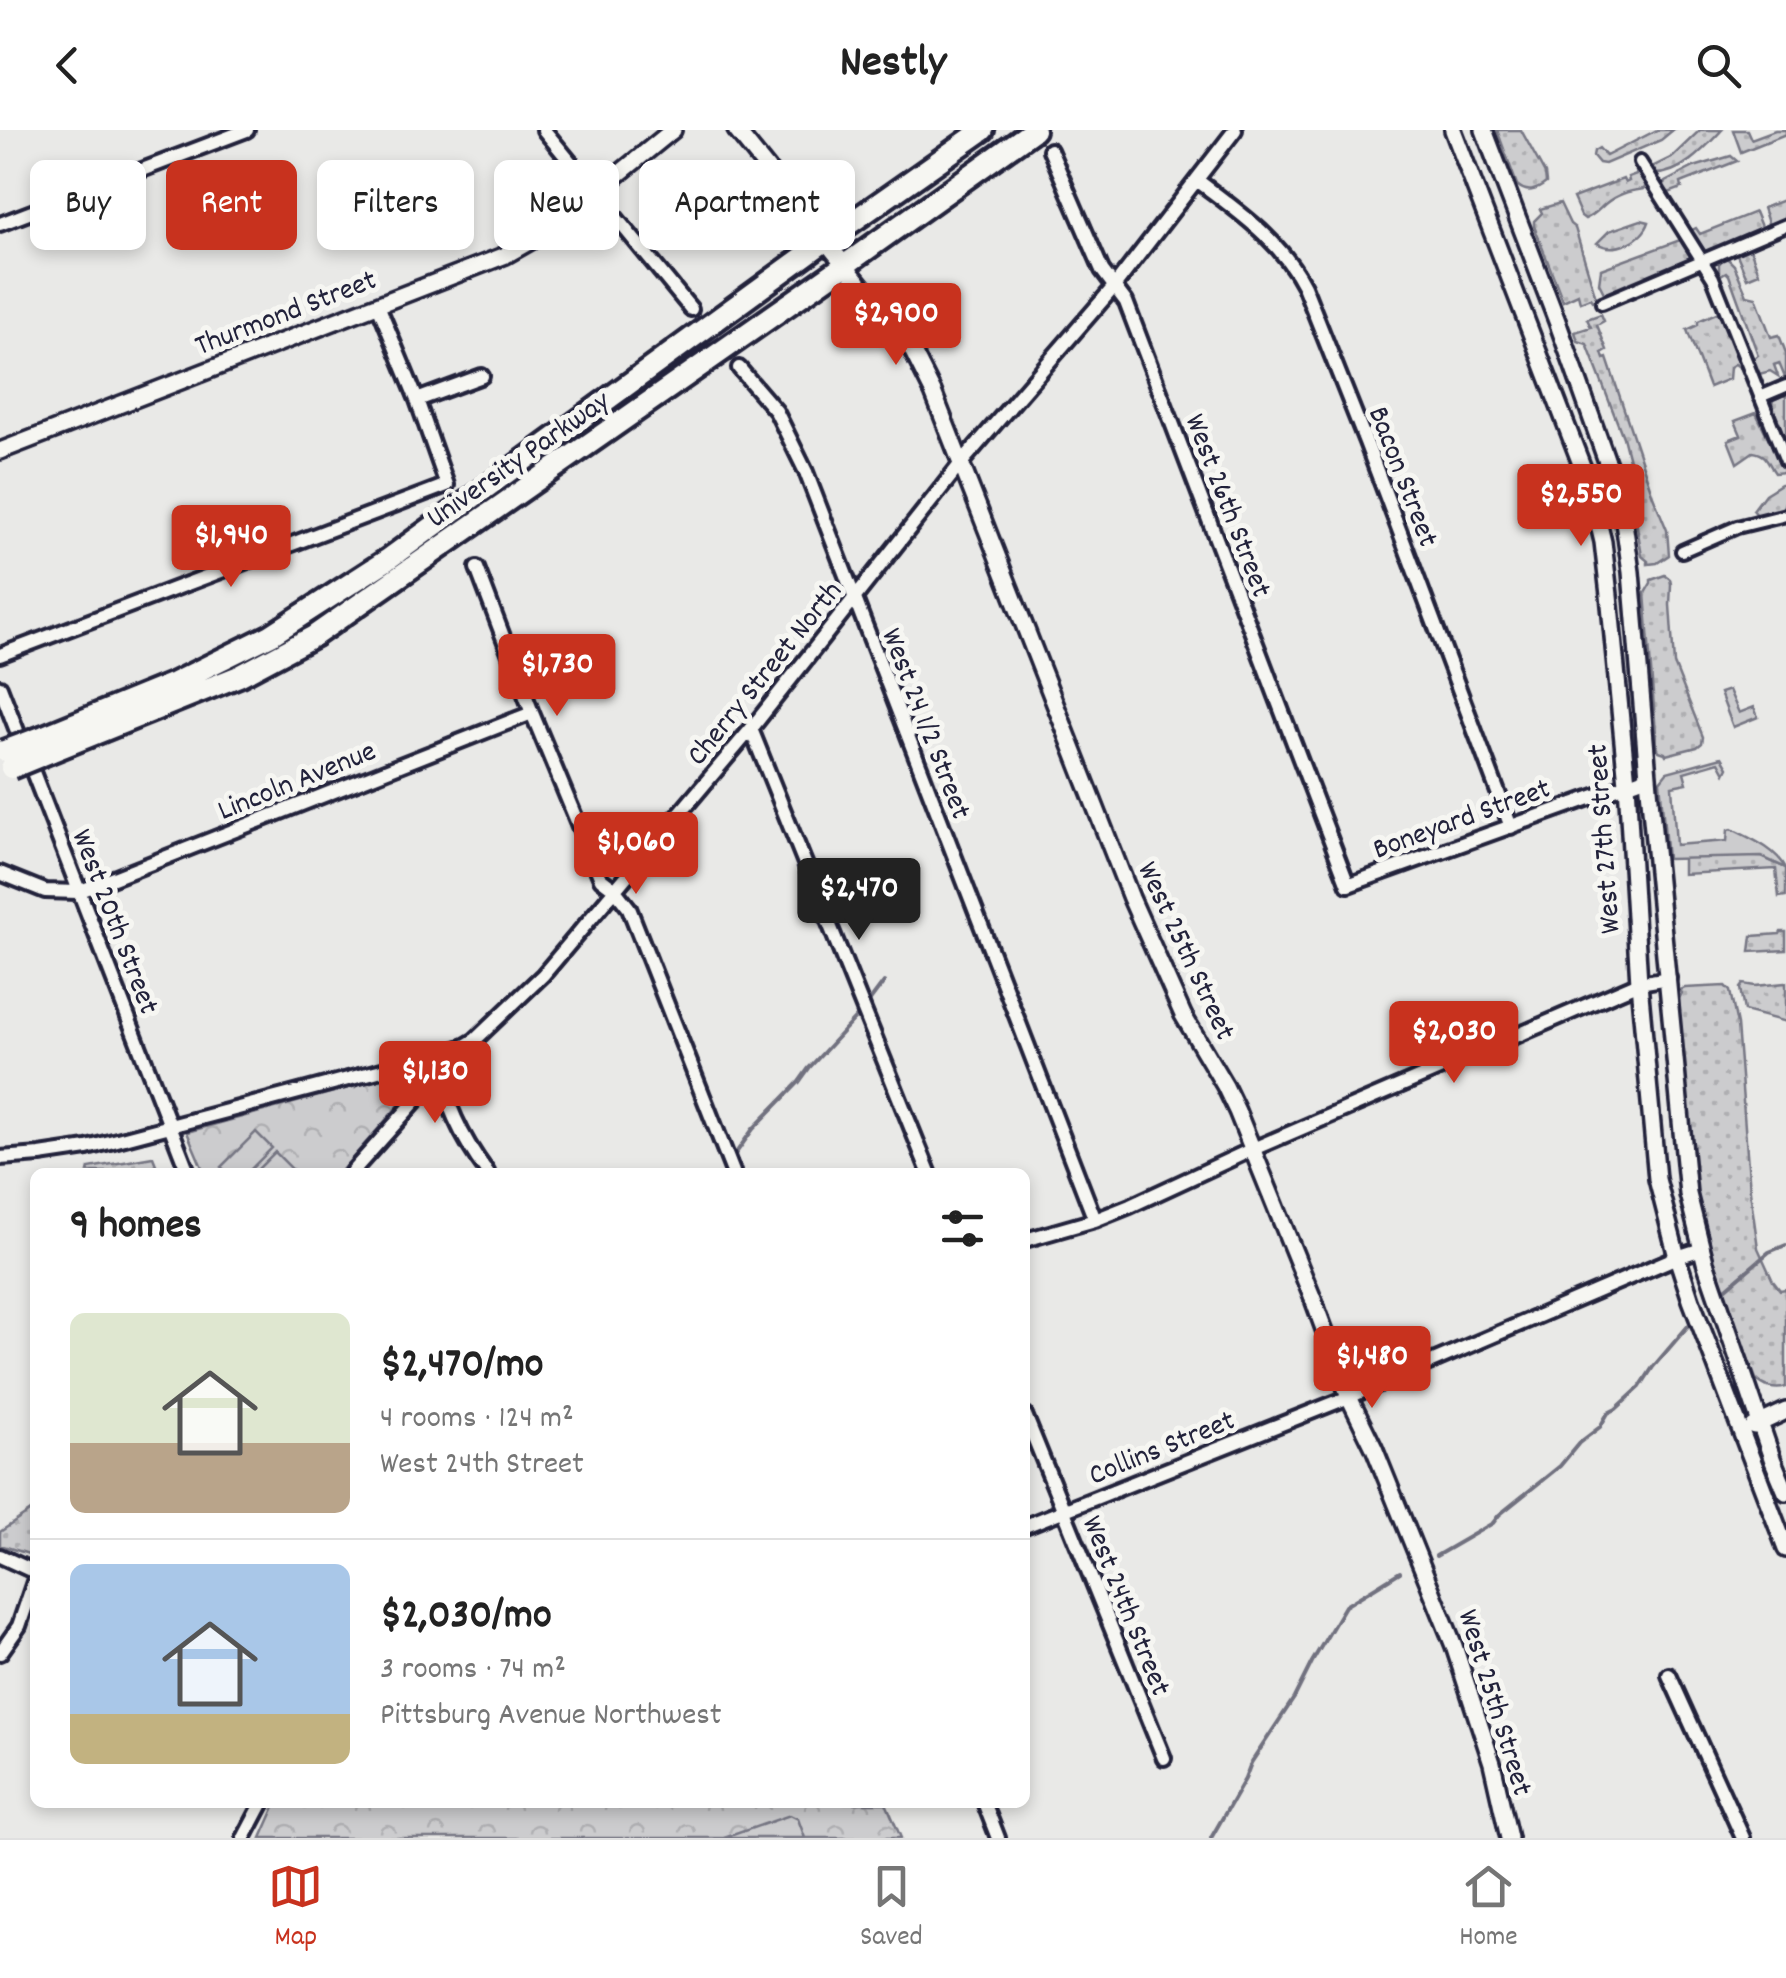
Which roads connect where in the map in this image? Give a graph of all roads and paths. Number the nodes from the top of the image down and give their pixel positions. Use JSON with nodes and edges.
{"nodes":[{"id":1,"x":247,"y":130,"type":"edge"},
{"id":2,"x":544,"y":130,"type":"edge"},
{"id":3,"x":673,"y":130,"type":"edge"},
{"id":4,"x":736,"y":130,"type":"edge"},
{"id":5,"x":983,"y":130,"type":"edge"},
{"id":6,"x":1034,"y":130,"type":"edge"},
{"id":7,"x":1235,"y":130,"type":"edge"},
{"id":8,"x":1454,"y":130,"type":"edge"},
{"id":9,"x":1484,"y":130,"type":"edge"},
{"id":10,"x":1050,"y":150,"type":"dead end"},
{"id":11,"x":568,"y":160,"type":"edge"},
{"id":12,"x":760,"y":160,"type":"edge"},
{"id":13,"x":1640,"y":162,"type":"dead end"},
{"id":14,"x":619,"y":175,"type":"edge"},
{"id":15,"x":1196,"y":180,"type":"junction"},
{"id":16,"x":855,"y":220,"type":"edge"},
{"id":17,"x":619,"y":222,"type":"edge"},
{"id":18,"x":0,"y":224,"type":"edge"},
{"id":19,"x":1786,"y":224,"type":"edge"},
{"id":20,"x":513,"y":250,"type":"edge"},
{"id":21,"x":813,"y":250,"type":"edge"},
{"id":22,"x":832,"y":250,"type":"edge"},
{"id":23,"x":1702,"y":260,"type":"junction"},
{"id":24,"x":845,"y":265,"type":"junction"},
{"id":25,"x":1113,"y":288,"type":"junction"},
{"id":26,"x":1602,"y":303,"type":"dead end"},
{"id":27,"x":378,"y":305,"type":"junction"},
{"id":28,"x":692,"y":309,"type":"dead end"},
{"id":29,"x":739,"y":368,"type":"dead end"},
{"id":30,"x":482,"y":376,"type":"dead end"},
{"id":31,"x":1786,"y":386,"type":"edge"},
{"id":32,"x":1760,"y":397,"type":"junction"},
{"id":33,"x":416,"y":400,"type":"junction"},
{"id":34,"x":0,"y":450,"type":"edge"},
{"id":35,"x":1786,"y":461,"type":"edge"},
{"id":36,"x":962,"y":462,"type":"junction"},
{"id":37,"x":1786,"y":516,"type":"edge"},
{"id":38,"x":1682,"y":551,"type":"dead end"},
{"id":39,"x":477,"y":568,"type":"dead end"},
{"id":40,"x":854,"y":601,"type":"junction"},
{"id":41,"x":0,"y":655,"type":"edge"},
{"id":42,"x":0,"y":687,"type":"edge"},
{"id":43,"x":532,"y":713,"type":"junction"},
{"id":44,"x":751,"y":729,"type":"junction"},
{"id":45,"x":47,"y":744,"type":"junction"},
{"id":46,"x":4,"y":761,"type":"edge"},
{"id":47,"x":1648,"y":777,"type":"junction"},
{"id":48,"x":1626,"y":783,"type":"junction"},
{"id":49,"x":1511,"y":827,"type":"junction"},
{"id":50,"x":0,"y":873,"type":"edge"},
{"id":51,"x":1348,"y":885,"type":"joint"},
{"id":52,"x":614,"y":889,"type":"junction"},
{"id":53,"x":78,"y":892,"type":"junction"},
{"id":54,"x":1668,"y":978,"type":"junction"},
{"id":55,"x":1639,"y":983,"type":"junction"},
{"id":56,"x":435,"y":1056,"type":"junction"},
{"id":57,"x":170,"y":1125,"type":"junction"},
{"id":58,"x":1252,"y":1149,"type":"junction"},
{"id":59,"x":0,"y":1158,"type":"edge"},
{"id":60,"x":186,"y":1168,"type":"edge"},
{"id":61,"x":356,"y":1168,"type":"edge"},
{"id":62,"x":484,"y":1168,"type":"edge"},
{"id":63,"x":731,"y":1168,"type":"edge"},
{"id":64,"x":927,"y":1168,"type":"edge"},
{"id":65,"x":1095,"y":1220,"type":"junction"},
{"id":66,"x":1030,"y":1239,"type":"edge"},
{"id":67,"x":1702,"y":1249,"type":"junction"},
{"id":68,"x":1676,"y":1258,"type":"junction"},
{"id":69,"x":1350,"y":1397,"type":"junction"},
{"id":70,"x":1786,"y":1410,"type":"edge"},
{"id":71,"x":1760,"y":1423,"type":"junction"},
{"id":72,"x":1030,"y":1428,"type":"edge"},
{"id":73,"x":1742,"y":1432,"type":"junction"},
{"id":74,"x":1786,"y":1492,"type":"edge"},
{"id":75,"x":1063,"y":1512,"type":"junction"},
{"id":76,"x":1030,"y":1524,"type":"edge"},
{"id":77,"x":1786,"y":1549,"type":"edge"},
{"id":78,"x":0,"y":1556,"type":"edge"},
{"id":79,"x":30,"y":1572,"type":"edge"},
{"id":80,"x":30,"y":1591,"type":"edge"},
{"id":81,"x":0,"y":1653,"type":"edge"},
{"id":82,"x":1669,"y":1675,"type":"dead end"},
{"id":83,"x":1164,"y":1758,"type":"dead end"},
{"id":84,"x":260,"y":1808,"type":"edge"},
{"id":85,"x":986,"y":1808,"type":"edge"},
{"id":86,"x":244,"y":1838,"type":"edge"},
{"id":87,"x":998,"y":1838,"type":"edge"},
{"id":88,"x":1509,"y":1838,"type":"edge"},
{"id":89,"x":1742,"y":1838,"type":"edge"}],
"edges":[{"from":1,"to":18,"type":"street"},
{"from":2,"to":11,"type":"street"},
{"from":3,"to":14,"type":"street","name":"Thurmond Street"},
{"from":4,"to":12,"type":"street","name":"West 25th Street"},
{"from":5,"to":16,"type":"main road","name":"University Parkway"},
{"from":6,"to":24,"type":"main road","name":"University Parkway"},
{"from":7,"to":15,"type":"street","name":"Cherry Street North"},
{"from":8,"to":48,"type":"street","name":"West 27th Street"},
{"from":9,"to":47,"type":"street","name":"West 27th Street"},
{"from":10,"to":25,"type":"street","name":"West 26th Street"},
{"from":13,"to":23,"type":"street"},
{"from":15,"to":25,"type":"street","name":"Cherry Street North"},
{"from":15,"to":49,"type":"street","name":"Bacon Street"},
{"from":17,"to":28,"type":"street"},
{"from":19,"to":23,"type":"street"},
{"from":20,"to":27,"type":"street","name":"Thurmond Street"},
{"from":21,"to":45,"type":"main road","name":"University Parkway"},
{"from":22,"to":24,"type":"street","name":"West 25th Street"},
{"from":23,"to":26,"type":"street"},
{"from":23,"to":32,"type":"street"},
{"from":24,"to":36,"type":"street","name":"West 25th Street"},
{"from":24,"to":45,"type":"main road","name":"University Parkway"},
{"from":25,"to":36,"type":"street","name":"Cherry Street North"},
{"from":25,"to":51,"type":"street","name":"West 26th Street"},
{"from":27,"to":33,"type":"street"},
{"from":27,"to":34,"type":"street","name":"Thurmond Street"},
{"from":29,"to":40,"type":"street","name":"West 24 1/2 Street"},
{"from":30,"to":33,"type":"street"},
{"from":31,"to":32,"type":"street"},
{"from":32,"to":35,"type":"street"},
{"from":33,"to":41,"type":"street"},
{"from":36,"to":40,"type":"street","name":"Cherry Street North"},
{"from":36,"to":58,"type":"street","name":"West 25th Street"},
{"from":37,"to":38,"type":"street"},
{"from":39,"to":43,"type":"street"},
{"from":40,"to":44,"type":"street","name":"Cherry Street North"},
{"from":40,"to":65,"type":"street","name":"West 24 1/2 Street"},
{"from":42,"to":53,"type":"street","name":"West 20th Street"},
{"from":43,"to":52,"type":"street"},
{"from":43,"to":53,"type":"street","name":"Lincoln Avenue"},
{"from":44,"to":52,"type":"street","name":"Cherry Street North"},
{"from":44,"to":64,"type":"street"},
{"from":45,"to":46,"type":"main road","name":"University Parkway","bridge":true},
{"from":47,"to":48,"type":"street","name":"Boneyard Street"},
{"from":47,"to":54,"type":"street","name":"West 27th Street"},
{"from":48,"to":49,"type":"street","name":"Boneyard Street"},
{"from":48,"to":55,"type":"street","name":"West 27th Street"},
{"from":49,"to":51,"type":"street","name":"Boneyard Street"},
{"from":50,"to":53,"type":"street"},
{"from":52,"to":56,"type":"street","name":"Cherry Street North"},
{"from":52,"to":63,"type":"street"},
{"from":53,"to":57,"type":"street","name":"West 20th Street"},
{"from":54,"to":55,"type":"street"},
{"from":54,"to":67,"type":"street","name":"West 27th Street"},
{"from":55,"to":58,"type":"street"},
{"from":55,"to":68,"type":"street","name":"West 27th Street"},
{"from":56,"to":57,"type":"street","name":"Cherry Street North"},
{"from":56,"to":61,"type":"street"},
{"from":56,"to":62,"type":"street"},
{"from":57,"to":59,"type":"street","name":"Cherry Street North"},
{"from":57,"to":60,"type":"street","name":"West 20th Street"},
{"from":58,"to":65,"type":"street"},
{"from":58,"to":69,"type":"street","name":"West 25th Street"},
{"from":65,"to":66,"type":"street"},
{"from":67,"to":68,"type":"street","name":"Collins Street"},
{"from":67,"to":71,"type":"street","name":"West 27th Street"},
{"from":68,"to":69,"type":"street","name":"Collins Street"},
{"from":68,"to":73,"type":"street","name":"West 27th Street"},
{"from":69,"to":75,"type":"street","name":"Collins Street"},
{"from":69,"to":88,"type":"street","name":"West 25th Street"},
{"from":70,"to":71,"type":"street"},
{"from":71,"to":73,"type":"street"},
{"from":71,"to":74,"type":"street","name":"West 27th Street"},
{"from":72,"to":75,"type":"street","name":"West 24th Street"},
{"from":73,"to":77,"type":"street","name":"West 27th Street"},
{"from":75,"to":76,"type":"street","name":"Collins Street"},
{"from":75,"to":83,"type":"street","name":"West 24th Street"},
{"from":78,"to":79,"type":"street"},
{"from":80,"to":81,"type":"street"},
{"from":82,"to":89,"type":"street"},
{"from":84,"to":86,"type":"street"},
{"from":85,"to":87,"type":"street"}]}
